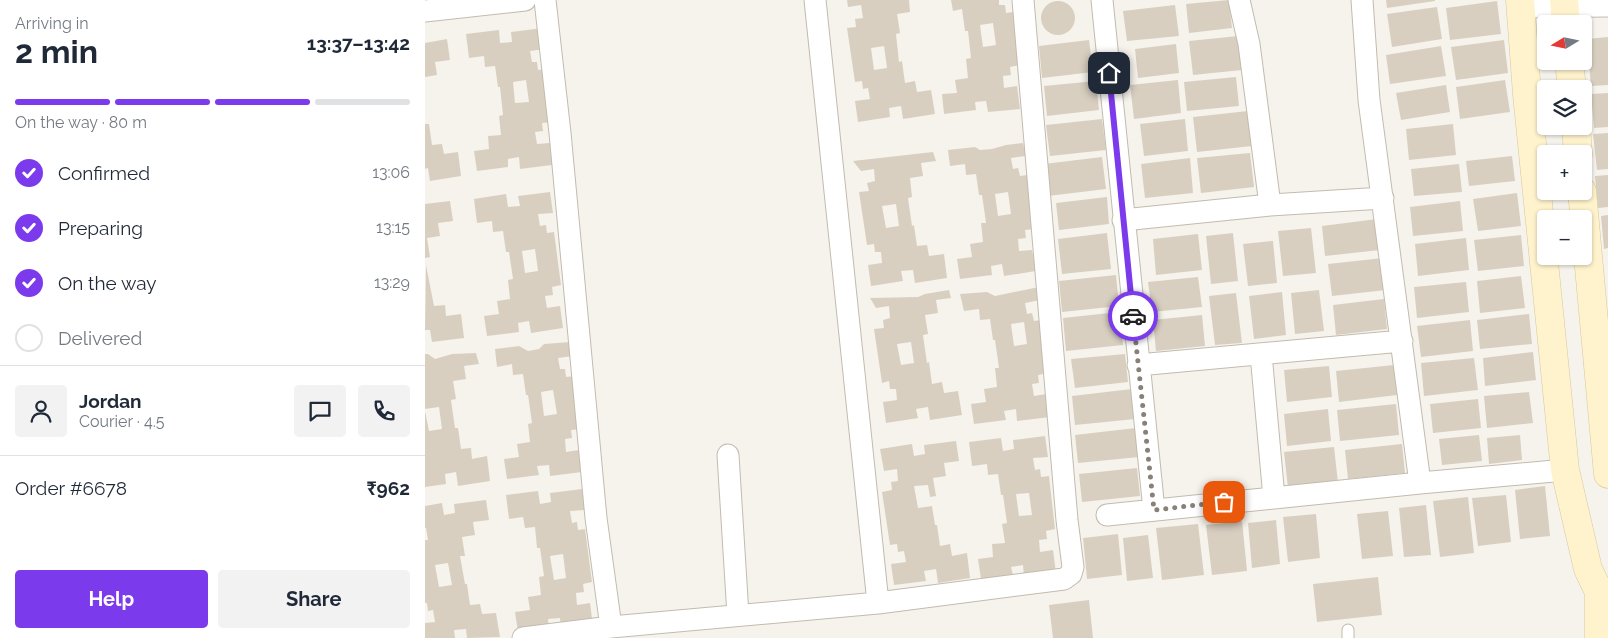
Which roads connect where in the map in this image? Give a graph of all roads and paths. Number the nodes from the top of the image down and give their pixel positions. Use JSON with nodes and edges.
{"nodes":[{"id":1,"x":525,"y":0,"type":"edge"},
{"id":2,"x":545,"y":0,"type":"edge"},
{"id":3,"x":815,"y":0,"type":"edge"},
{"id":4,"x":1023,"y":0,"type":"edge"},
{"id":5,"x":1102,"y":0,"type":"edge"},
{"id":6,"x":1239,"y":0,"type":"edge"},
{"id":7,"x":1362,"y":0,"type":"edge"},
{"id":8,"x":1521,"y":3,"type":"edge"},
{"id":9,"x":1608,"y":6,"type":"edge"},
{"id":10,"x":1565,"y":10,"type":"edge"},
{"id":11,"x":425,"y":11,"type":"edge"},
{"id":12,"x":1383,"y":198,"type":"junction"},
{"id":13,"x":1583,"y":200,"type":"edge"},
{"id":14,"x":1270,"y":205,"type":"junction"},
{"id":15,"x":1123,"y":220,"type":"junction"},
{"id":16,"x":1402,"y":341,"type":"junction"},
{"id":17,"x":1261,"y":354,"type":"junction"},
{"id":18,"x":1138,"y":365,"type":"junction"},
{"id":19,"x":1604,"y":380,"type":"edge"},
{"id":20,"x":728,"y":455,"type":"dead end"},
{"id":21,"x":1565,"y":470,"type":"junction"},
{"id":22,"x":1608,"y":474,"type":"edge"},
{"id":23,"x":1421,"y":483,"type":"junction"},
{"id":24,"x":1274,"y":498,"type":"junction"},
{"id":25,"x":1154,"y":510,"type":"junction"},
{"id":26,"x":1107,"y":516,"type":"dead end"},
{"id":27,"x":1603,"y":582,"type":"edge"},
{"id":28,"x":879,"y":602,"type":"junction"},
{"id":29,"x":738,"y":615,"type":"junction"},
{"id":30,"x":611,"y":627,"type":"junction"},
{"id":31,"x":523,"y":638,"type":"edge"},
{"id":32,"x":1599,"y":638,"type":"edge"}],
"edges":[{"from":1,"to":11,"type":"street"},
{"from":2,"to":30,"type":"street"},
{"from":3,"to":28,"type":"street"},
{"from":4,"to":28,"type":"street"},
{"from":5,"to":15,"type":"street"},
{"from":6,"to":14,"type":"street"},
{"from":7,"to":12,"type":"street"},
{"from":8,"to":10,"type":"street"},
{"from":8,"to":21,"type":"street"},
{"from":9,"to":10,"type":"street"},
{"from":12,"to":14,"type":"street"},
{"from":12,"to":16,"type":"street"},
{"from":13,"to":19,"type":"street"},
{"from":14,"to":15,"type":"street"},
{"from":15,"to":18,"type":"street"},
{"from":16,"to":17,"type":"street"},
{"from":16,"to":23,"type":"street"},
{"from":17,"to":18,"type":"street"},
{"from":17,"to":24,"type":"street"},
{"from":18,"to":25,"type":"street"},
{"from":19,"to":22,"type":"street"},
{"from":20,"to":29,"type":"street"},
{"from":21,"to":23,"type":"street"},
{"from":21,"to":27,"type":"street"},
{"from":23,"to":24,"type":"street"},
{"from":24,"to":25,"type":"street"},
{"from":25,"to":26,"type":"street"},
{"from":27,"to":32,"type":"street"},
{"from":28,"to":29,"type":"street"},
{"from":29,"to":30,"type":"street"},
{"from":30,"to":31,"type":"street"}]}
